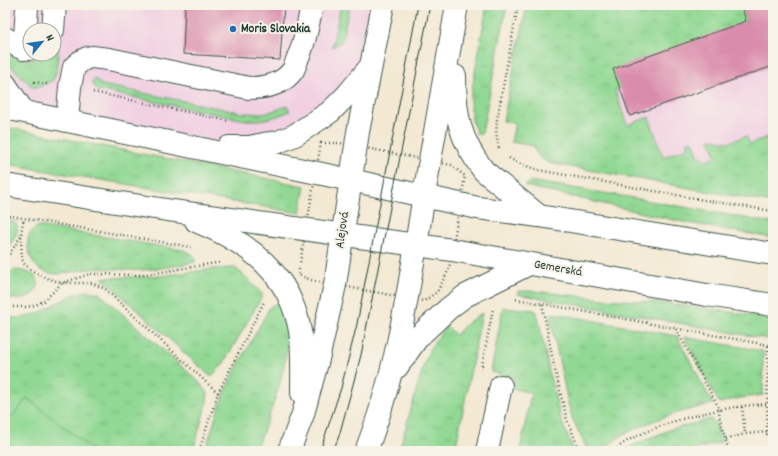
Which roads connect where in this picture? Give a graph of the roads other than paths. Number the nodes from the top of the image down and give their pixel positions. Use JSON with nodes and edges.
{"nodes":[{"id":1,"x":55,"y":5,"type":"edge"},
{"id":2,"x":312,"y":5,"type":"edge"},
{"id":3,"x":383,"y":5,"type":"edge"},
{"id":4,"x":458,"y":5,"type":"edge"},
{"id":5,"x":27,"y":8,"type":"dead end"},
{"id":6,"x":27,"y":22,"type":"edge"},
{"id":7,"x":54,"y":22,"type":"edge"},
{"id":8,"x":5,"y":38,"type":"edge"},
{"id":9,"x":22,"y":47,"type":"edge"},
{"id":10,"x":372,"y":64,"type":"junction"},
{"id":11,"x":5,"y":84,"type":"edge"},
{"id":12,"x":14,"y":110,"type":"edge"},
{"id":13,"x":67,"y":121,"type":"junction"},
{"id":14,"x":190,"y":146,"type":"junction"},
{"id":15,"x":351,"y":180,"type":"junction"},
{"id":16,"x":5,"y":185,"type":"edge"},
{"id":17,"x":424,"y":196,"type":"junction"},
{"id":18,"x":166,"y":210,"type":"junction"},
{"id":19,"x":539,"y":216,"type":"junction"},
{"id":20,"x":343,"y":234,"type":"junction"},
{"id":21,"x":416,"y":245,"type":"junction"},
{"id":22,"x":773,"y":254,"type":"edge"},
{"id":23,"x":529,"y":264,"type":"junction"},
{"id":24,"x":773,"y":305,"type":"edge"},
{"id":25,"x":390,"y":376,"type":"junction"},
{"id":26,"x":501,"y":386,"type":"road end"},
{"id":27,"x":303,"y":414,"type":"junction"},
{"id":28,"x":288,"y":451,"type":"edge"},
{"id":29,"x":366,"y":451,"type":"edge"},
{"id":30,"x":487,"y":451,"type":"edge"}],
"edges":[{"from":1,"to":7,"type":"street"},
{"from":2,"to":13,"type":"street"},
{"from":3,"to":10,"type":"street","name":"Alejová"},
{"from":4,"to":17,"type":"street"},
{"from":4,"to":19,"type":"street"},
{"from":5,"to":6,"type":"street"},
{"from":8,"to":9,"type":"street"},
{"from":10,"to":14,"type":"street"},
{"from":10,"to":15,"type":"street","name":"Alejová"},
{"from":11,"to":12,"type":"street"},
{"from":12,"to":13,"type":"street"},
{"from":13,"to":14,"type":"street"},
{"from":14,"to":15,"type":"street"},
{"from":15,"to":17,"type":"street"},
{"from":15,"to":20,"type":"street","name":"Alejová"},
{"from":16,"to":18,"type":"street"},
{"from":17,"to":19,"type":"street"},
{"from":17,"to":21,"type":"street"},
{"from":18,"to":20,"type":"street","name":"Gemerská"},
{"from":18,"to":27,"type":"street"},
{"from":19,"to":22,"type":"street"},
{"from":20,"to":21,"type":"street","name":"Gemerská"},
{"from":20,"to":27,"type":"street","name":"Alejová"},
{"from":21,"to":23,"type":"street","name":"Gemerská"},
{"from":21,"to":25,"type":"street"},
{"from":23,"to":24,"type":"street","name":"Gemerská"},
{"from":23,"to":25,"type":"street"},
{"from":25,"to":29,"type":"street"},
{"from":26,"to":30,"type":"street"},
{"from":27,"to":28,"type":"street","name":"Alejová"}]}
